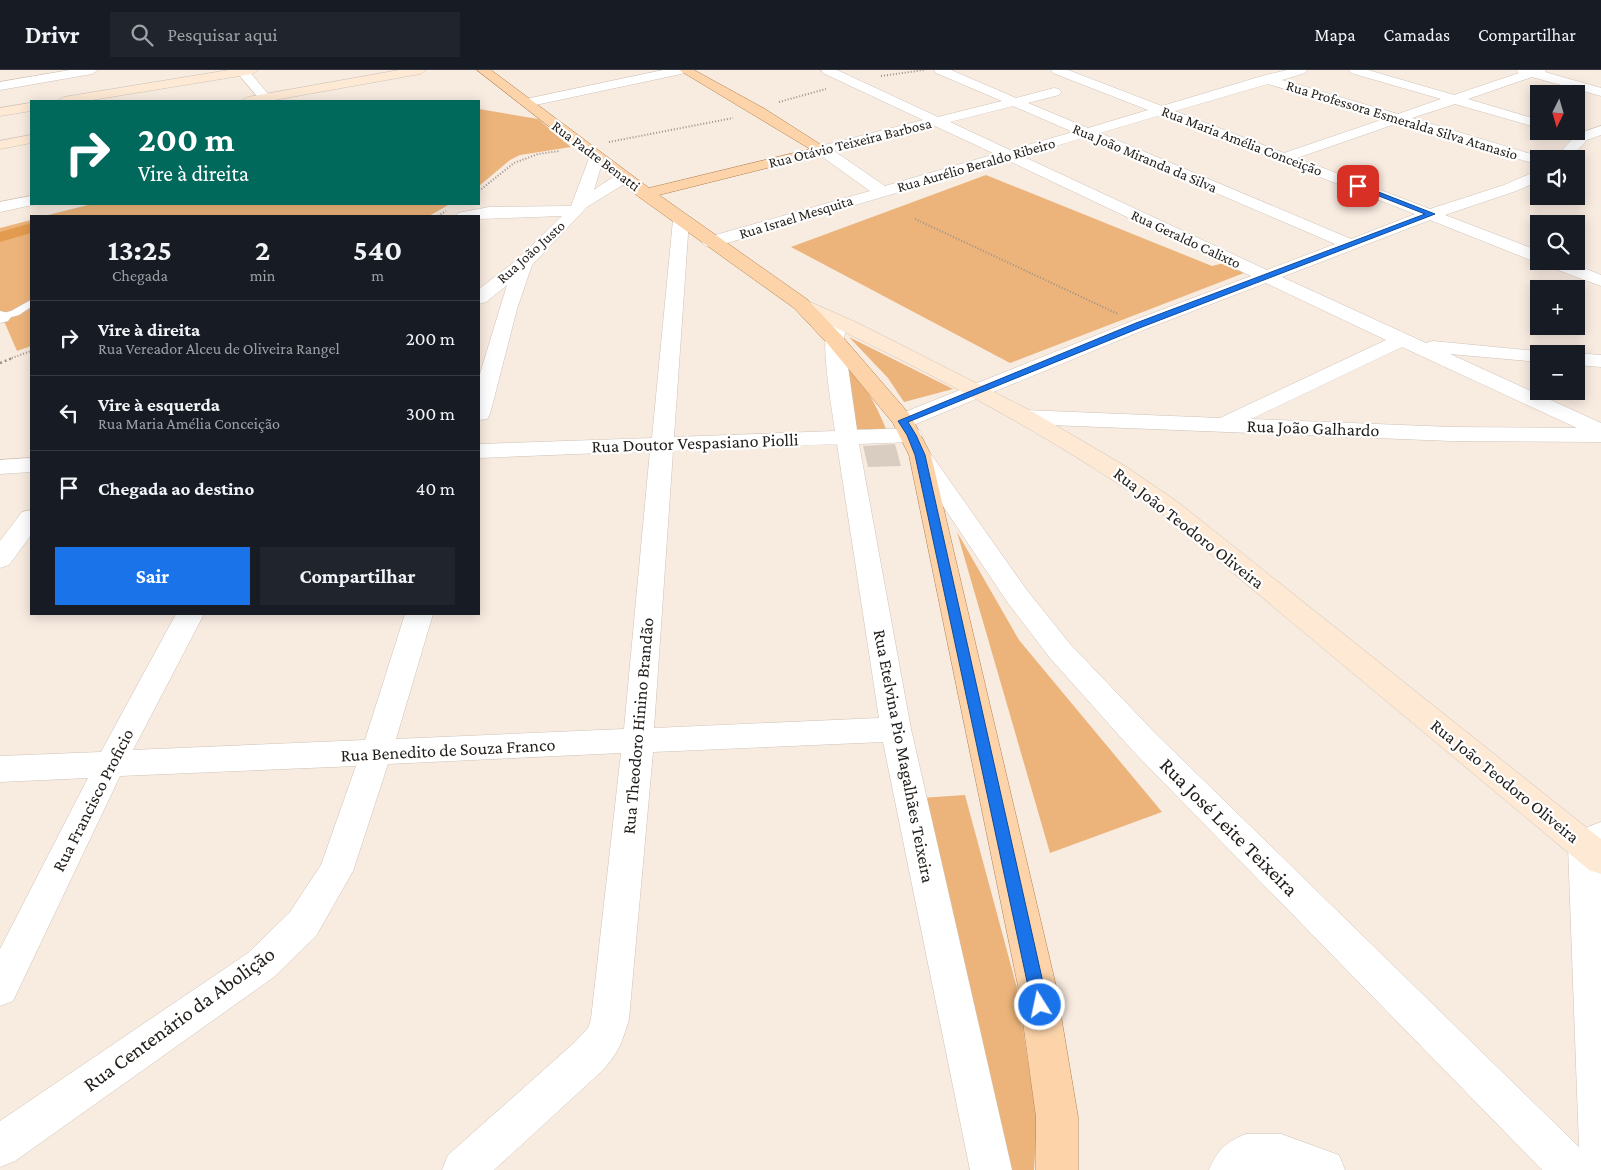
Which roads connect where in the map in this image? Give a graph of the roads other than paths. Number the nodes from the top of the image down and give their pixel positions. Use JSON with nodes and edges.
{"nodes":[{"id":1,"x":92,"y":70,"type":"edge"},
{"id":2,"x":245,"y":70,"type":"edge"},
{"id":3,"x":420,"y":70,"type":"edge"},
{"id":4,"x":483,"y":70,"type":"edge"},
{"id":5,"x":683,"y":70,"type":"edge"},
{"id":6,"x":827,"y":70,"type":"edge"},
{"id":7,"x":940,"y":70,"type":"edge"},
{"id":8,"x":1056,"y":70,"type":"edge"},
{"id":9,"x":1301,"y":70,"type":"edge"},
{"id":10,"x":1355,"y":70,"type":"edge"},
{"id":11,"x":1531,"y":71,"type":"edge"},
{"id":12,"x":1244,"y":72,"type":"dead end"},
{"id":13,"x":1268,"y":80,"type":"junction"},
{"id":14,"x":0,"y":86,"type":"edge"},
{"id":15,"x":1054,"y":92,"type":"dead end"},
{"id":16,"x":1601,"y":92,"type":"edge"},
{"id":17,"x":1453,"y":99,"type":"junction"},
{"id":18,"x":70,"y":100,"type":"edge"},
{"id":19,"x":266,"y":100,"type":"edge"},
{"id":20,"x":1015,"y":102,"type":"junction"},
{"id":21,"x":526,"y":103,"type":"junction"},
{"id":22,"x":30,"y":107,"type":"edge"},
{"id":23,"x":1164,"y":111,"type":"junction"},
{"id":24,"x":0,"y":112,"type":"edge"},
{"id":25,"x":1399,"y":118,"type":"junction"},
{"id":26,"x":1530,"y":121,"type":"edge"},
{"id":27,"x":936,"y":122,"type":"junction"},
{"id":28,"x":1601,"y":130,"type":"edge"},
{"id":29,"x":1087,"y":133,"type":"junction"},
{"id":30,"x":1585,"y":133,"type":"edge"},
{"id":31,"x":1585,"y":138,"type":"edge"},
{"id":32,"x":30,"y":139,"type":"edge"},
{"id":33,"x":1601,"y":142,"type":"edge"},
{"id":34,"x":0,"y":145,"type":"edge"},
{"id":35,"x":822,"y":150,"type":"junction"},
{"id":36,"x":591,"y":151,"type":"junction"},
{"id":37,"x":1007,"y":156,"type":"junction"},
{"id":38,"x":1286,"y":157,"type":"junction"},
{"id":39,"x":1530,"y":158,"type":"edge"},
{"id":40,"x":624,"y":178,"type":"junction"},
{"id":41,"x":1530,"y":179,"type":"edge"},
{"id":42,"x":881,"y":191,"type":"junction"},
{"id":43,"x":645,"y":194,"type":"junction"},
{"id":44,"x":30,"y":200,"type":"edge"},
{"id":45,"x":0,"y":207,"type":"edge"},
{"id":46,"x":578,"y":207,"type":"junction"},
{"id":47,"x":1431,"y":214,"type":"junction"},
{"id":48,"x":470,"y":215,"type":"edge"},
{"id":49,"x":681,"y":220,"type":"junction"},
{"id":50,"x":711,"y":242,"type":"junction"},
{"id":51,"x":1351,"y":245,"type":"junction"},
{"id":52,"x":1530,"y":253,"type":"edge"},
{"id":53,"x":524,"y":263,"type":"junction"},
{"id":54,"x":1573,"y":270,"type":"edge"},
{"id":55,"x":1267,"y":276,"type":"junction"},
{"id":56,"x":1601,"y":281,"type":"edge"},
{"id":57,"x":480,"y":297,"type":"edge"},
{"id":58,"x":30,"y":304,"type":"edge"},
{"id":59,"x":480,"y":307,"type":"edge"},
{"id":60,"x":508,"y":309,"type":"junction"},
{"id":61,"x":1,"y":317,"type":"edge"},
{"id":62,"x":836,"y":330,"type":"junction"},
{"id":63,"x":1408,"y":343,"type":"junction"},
{"id":64,"x":1530,"y":355,"type":"edge"},
{"id":65,"x":1585,"y":360,"type":"edge"},
{"id":66,"x":1601,"y":361,"type":"edge"},
{"id":67,"x":973,"y":391,"type":"junction"},
{"id":68,"x":480,"y":410,"type":"edge"},
{"id":69,"x":1025,"y":417,"type":"junction"},
{"id":70,"x":1224,"y":424,"type":"junction"},
{"id":71,"x":1601,"y":431,"type":"edge"},
{"id":72,"x":1601,"y":435,"type":"edge"},
{"id":73,"x":846,"y":437,"type":"junction"},
{"id":74,"x":911,"y":437,"type":"junction"},
{"id":75,"x":662,"y":444,"type":"junction"},
{"id":76,"x":480,"y":451,"type":"edge"},
{"id":77,"x":30,"y":465,"type":"edge"},
{"id":78,"x":0,"y":467,"type":"edge"},
{"id":79,"x":30,"y":519,"type":"edge"},
{"id":80,"x":0,"y":559,"type":"edge"},
{"id":81,"x":189,"y":615,"type":"edge"},
{"id":82,"x":419,"y":615,"type":"edge"},
{"id":83,"x":896,"y":729,"type":"junction"},
{"id":84,"x":638,"y":742,"type":"junction"},
{"id":85,"x":376,"y":753,"type":"junction"},
{"id":86,"x":110,"y":765,"type":"junction"},
{"id":87,"x":0,"y":769,"type":"edge"},
{"id":88,"x":1596,"y":847,"type":"edge"},
{"id":89,"x":0,"y":988,"type":"edge"},
{"id":90,"x":0,"y":1146,"type":"edge"},
{"id":91,"x":1238,"y":1163,"type":"edge"},
{"id":92,"x":462,"y":1170,"type":"edge"},
{"id":93,"x":991,"y":1170,"type":"edge"},
{"id":94,"x":1057,"y":1170,"type":"edge"},
{"id":95,"x":1324,"y":1170,"type":"edge"},
{"id":96,"x":1572,"y":1170,"type":"edge"},
{"id":97,"x":1601,"y":1170,"type":"edge"}],
"edges":[{"from":1,"to":14,"type":"street"},
{"from":2,"to":18,"type":"street"},
{"from":2,"to":19,"type":"street"},
{"from":3,"to":19,"type":"street"},
{"from":4,"to":21,"type":"main road","name":"Rua Padre Benatti"},
{"from":5,"to":21,"type":"street"},
{"from":5,"to":35,"type":"main road"},
{"from":6,"to":27,"type":"street","name":"Rua Geraldo Calixto"},
{"from":7,"to":20,"type":"street","name":"Rua João Miranda da Silva"},
{"from":8,"to":23,"type":"street","name":"Rua Maria Amélia Conceição"},
{"from":9,"to":13,"type":"street","name":"Rua Aurélio Beraldo Ribeiro"},
{"from":10,"to":17,"type":"street"},
{"from":11,"to":16,"type":"street"},
{"from":11,"to":17,"type":"street"},
{"from":12,"to":13,"type":"street","name":"Rua Professora Esmeralda Silva Atanasio"},
{"from":13,"to":23,"type":"street","name":"Rua Aurélio Beraldo Ribeiro"},
{"from":13,"to":25,"type":"street","name":"Rua Professora Esmeralda Silva Atanasio"},
{"from":15,"to":20,"type":"street","name":"Rua Otávio Teixeira Barbosa"},
{"from":17,"to":25,"type":"street"},
{"from":17,"to":26,"type":"street"},
{"from":20,"to":27,"type":"street","name":"Rua Otávio Teixeira Barbosa"},
{"from":20,"to":29,"type":"street","name":"Rua João Miranda da Silva"},
{"from":21,"to":36,"type":"main road","name":"Rua Padre Benatti"},
{"from":22,"to":24,"type":"street"},
{"from":23,"to":29,"type":"street","name":"Rua Aurélio Beraldo Ribeiro"},
{"from":23,"to":38,"type":"street","name":"Rua Maria Amélia Conceição"},
{"from":25,"to":38,"type":"street"},
{"from":25,"to":39,"type":"street","name":"Rua Professora Esmeralda Silva Atanasio"},
{"from":27,"to":35,"type":"street","name":"Rua Otávio Teixeira Barbosa"},
{"from":27,"to":37,"type":"street","name":"Rua Geraldo Calixto"},
{"from":28,"to":30,"type":"street"},
{"from":29,"to":37,"type":"street","name":"Rua Aurélio Beraldo Ribeiro"},
{"from":29,"to":51,"type":"street","name":"Rua João Miranda da Silva"},
{"from":31,"to":33,"type":"street"},
{"from":32,"to":34,"type":"street"},
{"from":35,"to":42,"type":"street"},
{"from":35,"to":43,"type":"main road","name":"Rua Otávio Teixeira Barbosa"},
{"from":36,"to":40,"type":"main road","name":"Rua Padre Benatti"},
{"from":36,"to":46,"type":"street"},
{"from":37,"to":42,"type":"street","name":"Rua Aurélio Beraldo Ribeiro"},
{"from":37,"to":55,"type":"street","name":"Rua Geraldo Calixto"},
{"from":38,"to":47,"type":"street","name":"Rua Maria Amélia Conceição"},
{"from":40,"to":43,"type":"main road","name":"Rua Padre Benatti"},
{"from":40,"to":46,"type":"street"},
{"from":41,"to":47,"type":"street"},
{"from":42,"to":50,"type":"street","name":"Rua Israel Mesquita"},
{"from":43,"to":49,"type":"main road","name":"Rua Padre Benatti"},
{"from":44,"to":45,"type":"street"},
{"from":46,"to":48,"type":"street"},
{"from":46,"to":53,"type":"street","name":"Rua João Justo"},
{"from":47,"to":51,"type":"street"},
{"from":47,"to":52,"type":"street","name":"Rua Maria Amélia Conceição"},
{"from":49,"to":50,"type":"main road","name":"Rua Padre Benatti"},
{"from":49,"to":75,"type":"street","name":"Rua Theodoro Hinino Brandão"},
{"from":50,"to":62,"type":"main road"},
{"from":51,"to":55,"type":"street"},
{"from":53,"to":57,"type":"street","name":"Rua João Justo"},
{"from":53,"to":60,"type":"street"},
{"from":54,"to":56,"type":"street"},
{"from":55,"to":63,"type":"street","name":"Rua Geraldo Calixto"},
{"from":55,"to":67,"type":"street"},
{"from":58,"to":61,"type":"lane"},
{"from":59,"to":60,"type":"street"},
{"from":60,"to":68,"type":"street"},
{"from":62,"to":67,"type":"street","name":"Rua João Teodoro Oliveira"},
{"from":62,"to":73,"type":"street","name":"Rua Etelvina Pio Magalhães Teixeira"},
{"from":62,"to":74,"type":"main road"},
{"from":63,"to":64,"type":"street"},
{"from":63,"to":70,"type":"street"},
{"from":63,"to":71,"type":"street","name":"Rua Geraldo Calixto"},
{"from":65,"to":66,"type":"street"},
{"from":67,"to":69,"type":"street","name":"Rua João Teodoro Oliveira"},
{"from":67,"to":74,"type":"street"},
{"from":69,"to":70,"type":"street","name":"Rua João Galhardo"},
{"from":69,"to":88,"type":"street","name":"Rua João Teodoro Oliveira"},
{"from":70,"to":72,"type":"street","name":"Rua João Galhardo"},
{"from":73,"to":74,"type":"street","name":"Rua Doutor Vespasiano Piolli"},
{"from":73,"to":75,"type":"street","name":"Rua Doutor Vespasiano Piolli"},
{"from":73,"to":83,"type":"street","name":"Rua Etelvina Pio Magalhães Teixeira"},
{"from":74,"to":94,"type":"main road"},
{"from":74,"to":96,"type":"street","name":"Rua José Leite Teixeira"},
{"from":75,"to":76,"type":"street","name":"Rua Doutor Vespasiano Piolli"},
{"from":75,"to":84,"type":"street","name":"Rua Theodoro Hinino Brandão"},
{"from":77,"to":78,"type":"street"},
{"from":79,"to":80,"type":"street"},
{"from":81,"to":86,"type":"street","name":"Rua Francisco Proficio"},
{"from":82,"to":85,"type":"street","name":"Rua Centenário da Abolição"},
{"from":83,"to":84,"type":"street","name":"Rua Benedito de Souza Franco"},
{"from":83,"to":93,"type":"street","name":"Rua Etelvina Pio Magalhães Teixeira"},
{"from":84,"to":85,"type":"street","name":"Rua Benedito de Souza Franco"},
{"from":84,"to":92,"type":"street","name":"Rua Theodoro Hinino Brandão"},
{"from":85,"to":86,"type":"street","name":"Rua Benedito de Souza Franco"},
{"from":85,"to":90,"type":"street","name":"Rua Centenário da Abolição"},
{"from":86,"to":87,"type":"street","name":"Rua Benedito de Souza Franco"},
{"from":86,"to":89,"type":"street","name":"Rua Francisco Proficio"},
{"from":88,"to":97,"type":"street"},
{"from":91,"to":95,"type":"street"}]}
